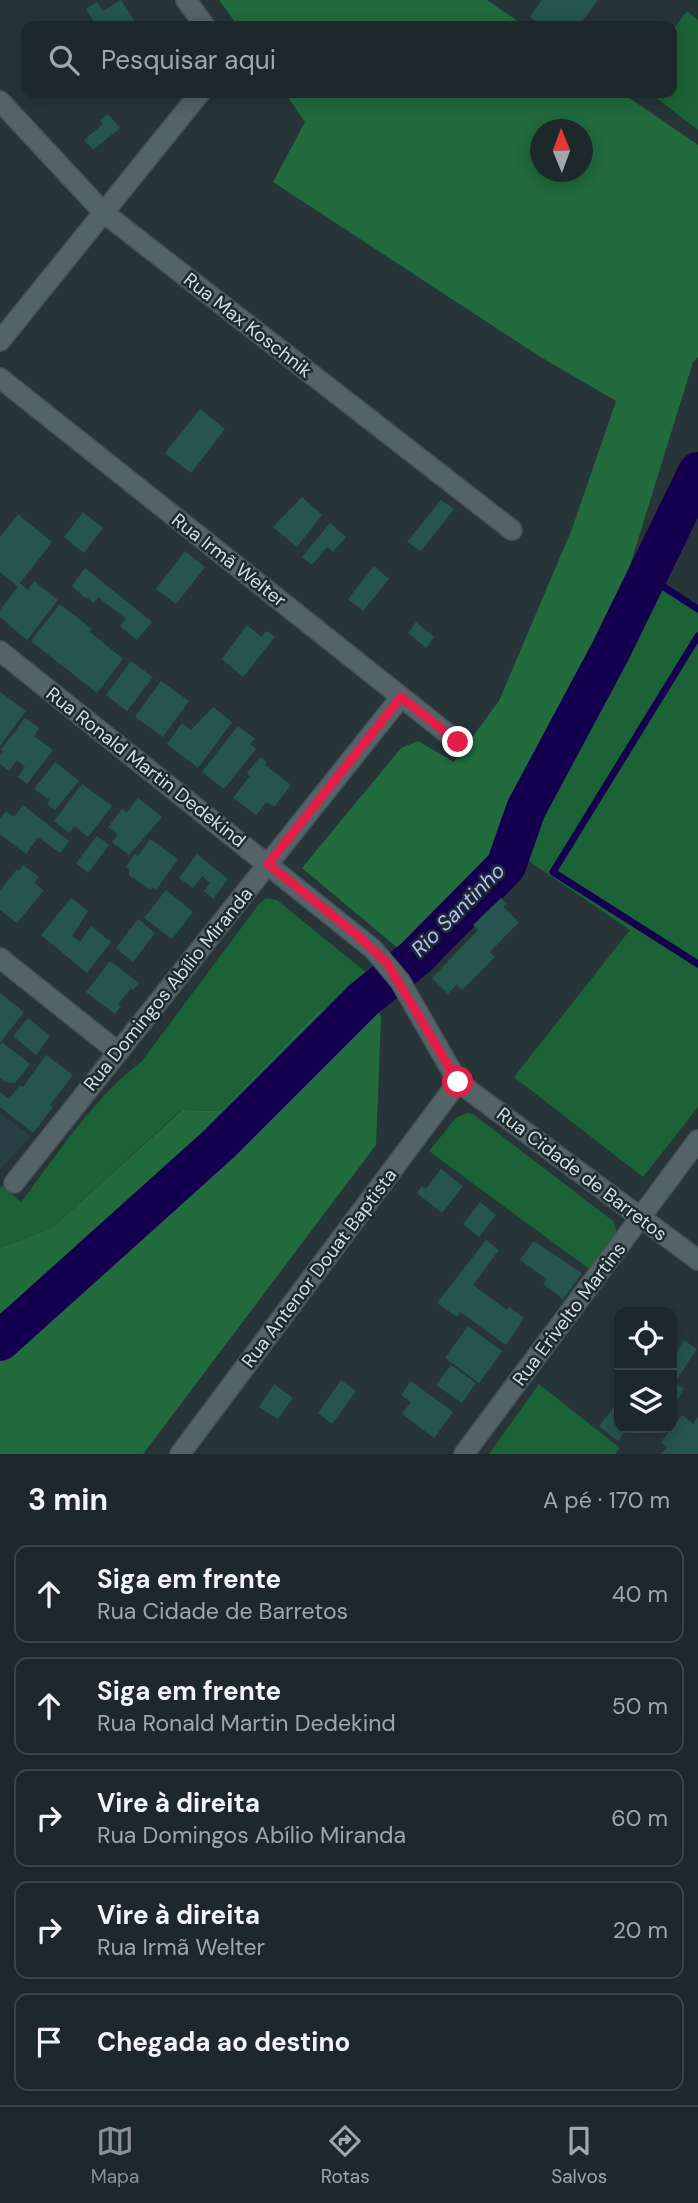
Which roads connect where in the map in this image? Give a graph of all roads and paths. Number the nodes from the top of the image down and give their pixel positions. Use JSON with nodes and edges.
{"nodes":[{"id":1,"x":186,"y":0,"type":"edge"},
{"id":2,"x":201,"y":21,"type":"edge"},
{"id":3,"x":196,"y":98,"type":"edge"},
{"id":4,"x":0,"y":101,"type":"edge"},
{"id":5,"x":104,"y":213,"type":"junction"},
{"id":6,"x":0,"y":341,"type":"edge"},
{"id":7,"x":0,"y":378,"type":"edge"},
{"id":8,"x":512,"y":530,"type":"dead end"},
{"id":9,"x":0,"y":651,"type":"edge"},
{"id":10,"x":401,"y":697,"type":"junction"},
{"id":11,"x":458,"y":742,"type":"dead end"},
{"id":12,"x":268,"y":864,"type":"junction"},
{"id":13,"x":0,"y":958,"type":"edge"},
{"id":14,"x":400,"y":981,"type":"joint"},
{"id":15,"x":118,"y":1052,"type":"junction"},
{"id":16,"x":458,"y":1082,"type":"junction"},
{"id":17,"x":698,"y":1140,"type":"edge"},
{"id":18,"x":13,"y":1183,"type":"dead end"},
{"id":19,"x":641,"y":1217,"type":"junction"},
{"id":20,"x":698,"y":1260,"type":"edge"},
{"id":21,"x":180,"y":1454,"type":"edge"},
{"id":22,"x":464,"y":1454,"type":"edge"}],
"edges":[{"from":1,"to":2,"type":"street"},
{"from":3,"to":5,"type":"street"},
{"from":4,"to":5,"type":"street","name":"Rua Max Koschnik"},
{"from":5,"to":6,"type":"street"},
{"from":5,"to":8,"type":"street","name":"Rua Max Koschnik"},
{"from":7,"to":10,"type":"street","name":"Rua Irmã Welter"},
{"from":9,"to":12,"type":"street","name":"Rua Ronald Martin Dedekind"},
{"from":10,"to":11,"type":"street","name":"Rua Irmã Welter"},
{"from":10,"to":12,"type":"street","name":"Rua Domingos Abílio Miranda"},
{"from":12,"to":14,"type":"street","name":"Rua Ronald Martin Dedekind"},
{"from":12,"to":15,"type":"street","name":"Rua Domingos Abílio Miranda"},
{"from":13,"to":15,"type":"street"},
{"from":14,"to":16,"type":"street","name":"Rua Cidade de Barretos"},
{"from":15,"to":18,"type":"street","name":"Rua Domingos Abílio Miranda"},
{"from":16,"to":19,"type":"street","name":"Rua Cidade de Barretos"},
{"from":16,"to":21,"type":"street","name":"Rua Antenor Douat Baptista"},
{"from":17,"to":19,"type":"street","name":"Rua Erivelto Martins"},
{"from":19,"to":20,"type":"street","name":"Rua Cidade de Barretos"},
{"from":19,"to":22,"type":"street","name":"Rua Erivelto Martins"}]}
